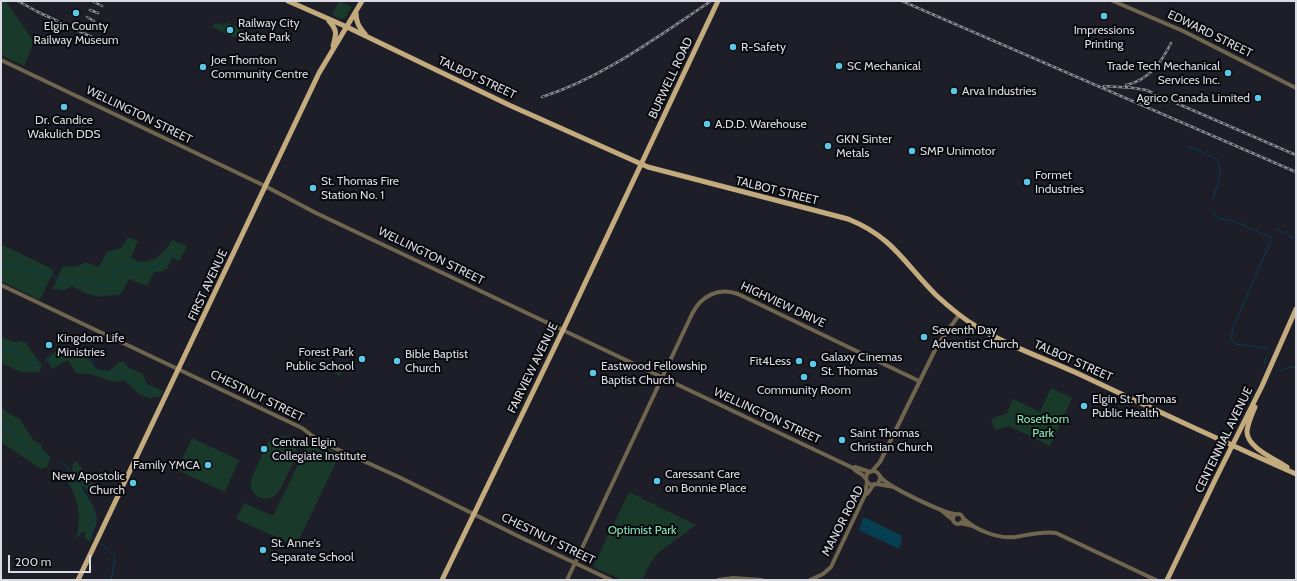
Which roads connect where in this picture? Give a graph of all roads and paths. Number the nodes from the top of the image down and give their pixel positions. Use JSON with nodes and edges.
{"nodes":[{"id":1,"x":288,"y":1,"type":"edge"},
{"id":2,"x":362,"y":1,"type":"edge"},
{"id":3,"x":718,"y":1,"type":"edge"},
{"id":4,"x":1113,"y":1,"type":"edge"},
{"id":5,"x":357,"y":12,"type":"junction"},
{"id":6,"x":328,"y":19,"type":"junction"},
{"id":7,"x":347,"y":27,"type":"junction"},
{"id":8,"x":369,"y":38,"type":"junction"},
{"id":9,"x":333,"y":49,"type":"junction"},
{"id":10,"x":1,"y":60,"type":"edge"},
{"id":11,"x":1296,"y":88,"type":"edge"},
{"id":12,"x":642,"y":164,"type":"junction"},
{"id":13,"x":265,"y":186,"type":"junction"},
{"id":14,"x":1,"y":285,"type":"edge"},
{"id":15,"x":1296,"y":309,"type":"edge"},
{"id":16,"x":959,"y":315,"type":"junction"},
{"id":17,"x":563,"y":330,"type":"junction"},
{"id":18,"x":178,"y":369,"type":"junction"},
{"id":19,"x":662,"y":377,"type":"junction"},
{"id":20,"x":919,"y":382,"type":"junction"},
{"id":21,"x":1262,"y":386,"type":"junction"},
{"id":22,"x":1232,"y":446,"type":"junction"},
{"id":23,"x":880,"y":462,"type":"junction"},
{"id":24,"x":853,"y":468,"type":"junction"},
{"id":25,"x":871,"y":471,"type":"junction"},
{"id":26,"x":1296,"y":474,"type":"edge"},
{"id":27,"x":879,"y":475,"type":"junction"},
{"id":28,"x":867,"y":480,"type":"junction"},
{"id":29,"x":875,"y":484,"type":"junction"},
{"id":30,"x":894,"y":488,"type":"junction"},
{"id":31,"x":866,"y":495,"type":"junction"},
{"id":32,"x":942,"y":511,"type":"junction"},
{"id":33,"x":473,"y":514,"type":"junction"},
{"id":34,"x":955,"y":514,"type":"junction"},
{"id":35,"x":963,"y":518,"type":"junction"},
{"id":36,"x":953,"y":520,"type":"junction"},
{"id":37,"x":960,"y":523,"type":"junction"},
{"id":38,"x":973,"y":526,"type":"junction"},
{"id":39,"x":574,"y":563,"type":"junction"},
{"id":40,"x":78,"y":580,"type":"edge"},
{"id":41,"x":442,"y":580,"type":"edge"},
{"id":42,"x":567,"y":580,"type":"edge"},
{"id":43,"x":611,"y":580,"type":"edge"},
{"id":44,"x":718,"y":580,"type":"edge"},
{"id":45,"x":762,"y":580,"type":"edge"},
{"id":46,"x":810,"y":580,"type":"edge"},
{"id":47,"x":1156,"y":580,"type":"edge"},
{"id":48,"x":1167,"y":580,"type":"edge"}],
"edges":[{"from":1,"to":6,"type":"main road","name":"TALBOT STREET"},
{"from":2,"to":5,"type":"main road","name":"FIRST AVENUE"},
{"from":3,"to":12,"type":"main road","name":"BURWELL ROAD"},
{"from":4,"to":11,"type":"street","name":"EDWARD STREET"},
{"from":5,"to":7,"type":"main road","name":"FIRST AVENUE"},
{"from":5,"to":8,"type":"main road"},
{"from":6,"to":7,"type":"main road","name":"TALBOT STREET"},
{"from":6,"to":9,"type":"main road"},
{"from":7,"to":8,"type":"main road","name":"TALBOT STREET"},
{"from":7,"to":9,"type":"main road","name":"FIRST AVENUE"},
{"from":8,"to":12,"type":"main road","name":"TALBOT STREET"},
{"from":9,"to":13,"type":"main road","name":"FIRST AVENUE"},
{"from":10,"to":13,"type":"street","name":"WELLINGTON STREET"},
{"from":12,"to":16,"type":"main road","name":"TALBOT STREET"},
{"from":12,"to":17,"type":"main road","name":"FAIRVIEW AVENUE"},
{"from":13,"to":17,"type":"street","name":"WELLINGTON STREET"},
{"from":13,"to":18,"type":"main road","name":"FIRST AVENUE"},
{"from":14,"to":18,"type":"street","name":"CHESTNUT STREET"},
{"from":15,"to":21,"type":"main road","name":"CENTENNIAL AVENUE"},
{"from":16,"to":20,"type":"street"},
{"from":16,"to":22,"type":"main road","name":"TALBOT STREET"},
{"from":17,"to":19,"type":"street","name":"WELLINGTON STREET"},
{"from":17,"to":33,"type":"main road","name":"FAIRVIEW AVENUE"},
{"from":18,"to":33,"type":"street","name":"CHESTNUT STREET"},
{"from":18,"to":40,"type":"main road","name":"FIRST AVENUE"},
{"from":19,"to":20,"type":"street","name":"HIGHVIEW DRIVE"},
{"from":19,"to":24,"type":"street","name":"WELLINGTON STREET"},
{"from":19,"to":39,"type":"street","name":"HIGHVIEW DRIVE"},
{"from":20,"to":23,"type":"street"},
{"from":21,"to":22,"type":"main road","name":"CENTENNIAL AVENUE"},
{"from":21,"to":26,"type":"main road"},
{"from":22,"to":26,"type":"main road","name":"TALBOT STREET"},
{"from":22,"to":48,"type":"main road","name":"CENTENNIAL AVENUE"},
{"from":23,"to":25,"type":"street"},
{"from":23,"to":27,"type":"street"},
{"from":24,"to":25,"type":"street","name":"WELLINGTON STREET"},
{"from":24,"to":28,"type":"street","name":"WELLINGTON STREET"},
{"from":25,"to":27,"type":"street"},
{"from":25,"to":28,"type":"street"},
{"from":27,"to":29,"type":"street"},
{"from":27,"to":30,"type":"street"},
{"from":28,"to":29,"type":"street"},
{"from":28,"to":31,"type":"street"},
{"from":29,"to":30,"type":"street"},
{"from":29,"to":31,"type":"street","name":"MANOR ROAD"},
{"from":30,"to":32,"type":"street"},
{"from":31,"to":46,"type":"street","name":"MANOR ROAD"},
{"from":32,"to":34,"type":"street"},
{"from":32,"to":36,"type":"street"},
{"from":33,"to":39,"type":"street","name":"CHESTNUT STREET"},
{"from":33,"to":41,"type":"main road","name":"FAIRVIEW AVENUE"},
{"from":34,"to":35,"type":"street"},
{"from":34,"to":36,"type":"street"},
{"from":35,"to":37,"type":"street"},
{"from":35,"to":38,"type":"street"},
{"from":36,"to":37,"type":"street"},
{"from":37,"to":38,"type":"street"},
{"from":38,"to":47,"type":"street"},
{"from":39,"to":42,"type":"street","name":"HIGHVIEW DRIVE"},
{"from":39,"to":43,"type":"street","name":"CHESTNUT STREET"},
{"from":44,"to":45,"type":"street"}]}
